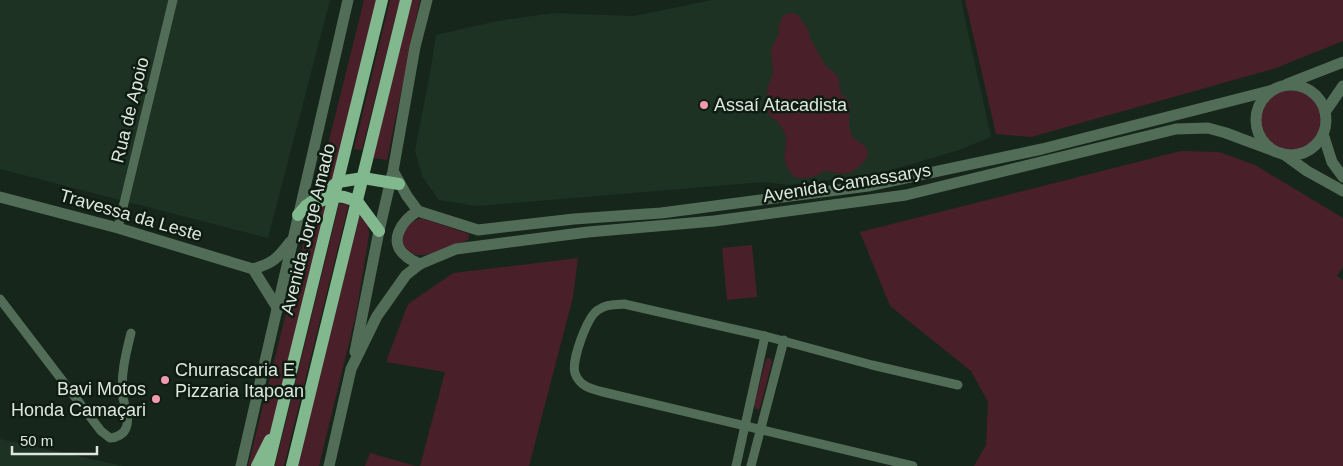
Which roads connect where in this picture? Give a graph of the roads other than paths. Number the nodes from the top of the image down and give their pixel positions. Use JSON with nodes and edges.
{"nodes":[{"id":1,"x":173,"y":0,"type":"edge"},
{"id":2,"x":348,"y":0,"type":"edge"},
{"id":3,"x":382,"y":0,"type":"edge"},
{"id":4,"x":406,"y":0,"type":"edge"},
{"id":5,"x":427,"y":0,"type":"edge"},
{"id":6,"x":1343,"y":62,"type":"edge"},
{"id":7,"x":1343,"y":86,"type":"edge"},
{"id":8,"x":1278,"y":88,"type":"junction"},
{"id":9,"x":1325,"y":112,"type":"junction"},
{"id":10,"x":1323,"y":134,"type":"junction"},
{"id":11,"x":1279,"y":153,"type":"junction"},
{"id":12,"x":1343,"y":177,"type":"edge"},
{"id":13,"x":363,"y":178,"type":"junction"},
{"id":14,"x":394,"y":179,"type":"junction"},
{"id":15,"x":338,"y":182,"type":"junction"},
{"id":16,"x":1343,"y":191,"type":"edge"},
{"id":17,"x":334,"y":196,"type":"junction"},
{"id":18,"x":0,"y":197,"type":"edge"},
{"id":19,"x":357,"y":201,"type":"junction"},
{"id":20,"x":302,"y":211,"type":"junction"},
{"id":21,"x":418,"y":212,"type":"junction"},
{"id":22,"x":118,"y":228,"type":"junction"},
{"id":23,"x":378,"y":231,"type":"junction"},
{"id":24,"x":292,"y":239,"type":"junction"},
{"id":25,"x":420,"y":264,"type":"junction"},
{"id":26,"x":253,"y":269,"type":"junction"},
{"id":27,"x":0,"y":299,"type":"edge"},
{"id":28,"x":278,"y":309,"type":"junction"},
{"id":29,"x":130,"y":333,"type":"dead end"},
{"id":30,"x":765,"y":336,"type":"junction"},
{"id":31,"x":784,"y":340,"type":"junction"},
{"id":32,"x":351,"y":369,"type":"junction"},
{"id":33,"x":958,"y":385,"type":"dead end"},
{"id":34,"x":745,"y":426,"type":"junction"},
{"id":35,"x":278,"y":427,"type":"junction"},
{"id":36,"x":760,"y":430,"type":"junction"},
{"id":37,"x":241,"y":466,"type":"edge"},
{"id":38,"x":257,"y":466,"type":"edge"},
{"id":39,"x":268,"y":466,"type":"edge"},
{"id":40,"x":292,"y":466,"type":"edge"},
{"id":41,"x":329,"y":466,"type":"edge"},
{"id":42,"x":736,"y":466,"type":"edge"},
{"id":43,"x":751,"y":466,"type":"edge"},
{"id":44,"x":912,"y":466,"type":"edge"}],
"edges":[{"from":1,"to":22,"type":"street","name":"Rua de Apoio"},
{"from":2,"to":20,"type":"street","name":"Avenida Jorge Amado"},
{"from":3,"to":15,"type":"main road","name":"Avenida Jorge Amado"},
{"from":4,"to":13,"type":"main road"},
{"from":5,"to":14,"type":"street"},
{"from":6,"to":8,"type":"street","name":"Avenida Camassarys"},
{"from":7,"to":9,"type":"street"},
{"from":8,"to":9,"type":"street"},
{"from":8,"to":11,"type":"street"},
{"from":8,"to":21,"type":"street","name":"Avenida Camassarys"},
{"from":9,"to":10,"type":"street"},
{"from":10,"to":11,"type":"street"},
{"from":10,"to":12,"type":"street"},
{"from":11,"to":16,"type":"street"},
{"from":11,"to":25,"type":"street","name":"Avenida Camassarys"},
{"from":13,"to":14,"type":"main road"},
{"from":13,"to":15,"type":"main road"},
{"from":13,"to":19,"type":"main road"},
{"from":14,"to":21,"type":"street"},
{"from":14,"to":23,"type":"street"},
{"from":15,"to":17,"type":"main road","name":"Avenida Jorge Amado"},
{"from":15,"to":20,"type":"main road"},
{"from":17,"to":19,"type":"main road"},
{"from":17,"to":20,"type":"main road"},
{"from":17,"to":35,"type":"main road","name":"Avenida Jorge Amado"},
{"from":18,"to":22,"type":"street","name":"Travessa da Leste"},
{"from":19,"to":23,"type":"main road"},
{"from":19,"to":40,"type":"main road"},
{"from":20,"to":24,"type":"street","name":"Avenida Jorge Amado"},
{"from":21,"to":25,"type":"street"},
{"from":22,"to":26,"type":"street","name":"Travessa da Leste"},
{"from":23,"to":32,"type":"street"},
{"from":24,"to":26,"type":"street"},
{"from":24,"to":28,"type":"street","name":"Avenida Jorge Amado"},
{"from":25,"to":32,"type":"street"},
{"from":26,"to":28,"type":"street"},
{"from":27,"to":29,"type":"street"},
{"from":28,"to":37,"type":"street","name":"Avenida Jorge Amado"},
{"from":30,"to":31,"type":"street"},
{"from":30,"to":34,"type":"street"},
{"from":30,"to":34,"type":"street"},
{"from":31,"to":33,"type":"street"},
{"from":31,"to":36,"type":"street"},
{"from":32,"to":41,"type":"street"},
{"from":34,"to":36,"type":"street"},
{"from":34,"to":42,"type":"street"},
{"from":35,"to":38,"type":"main road"},
{"from":35,"to":39,"type":"main road","name":"Avenida Jorge Amado"},
{"from":36,"to":43,"type":"street"},
{"from":36,"to":44,"type":"street"}]}
